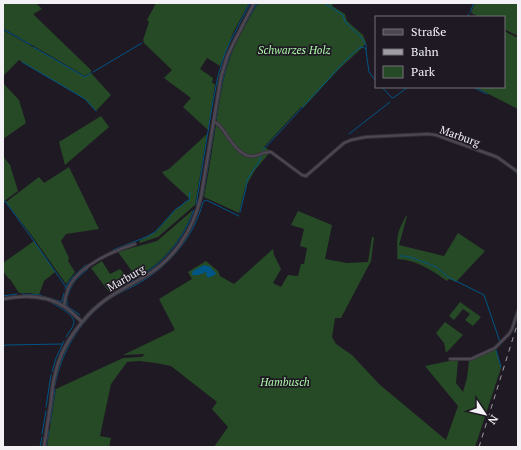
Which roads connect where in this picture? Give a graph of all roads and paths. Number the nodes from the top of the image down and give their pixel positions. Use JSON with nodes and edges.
{"nodes":[{"id":1,"x":254,"y":3,"type":"edge"},
{"id":2,"x":214,"y":122,"type":"junction"},
{"id":3,"x":518,"y":172,"type":"edge"},
{"id":4,"x":135,"y":244,"type":"dead end"},
{"id":5,"x":3,"y":299,"type":"edge"},
{"id":6,"x":64,"y":307,"type":"junction"},
{"id":7,"x":518,"y":311,"type":"edge"},
{"id":8,"x":82,"y":322,"type":"junction"},
{"id":9,"x":450,"y":359,"type":"dead end"},
{"id":10,"x":44,"y":447,"type":"edge"}],
"edges":[{"from":1,"to":2,"type":"street","name":"Marburg"},
{"from":2,"to":3,"type":"street","name":"Marburg"},
{"from":2,"to":8,"type":"street","name":"Marburg"},
{"from":4,"to":6,"type":"street"},
{"from":5,"to":6,"type":"street"},
{"from":6,"to":8,"type":"street"},
{"from":7,"to":9,"type":"street"},
{"from":8,"to":10,"type":"street","name":"Marburg"}]}
